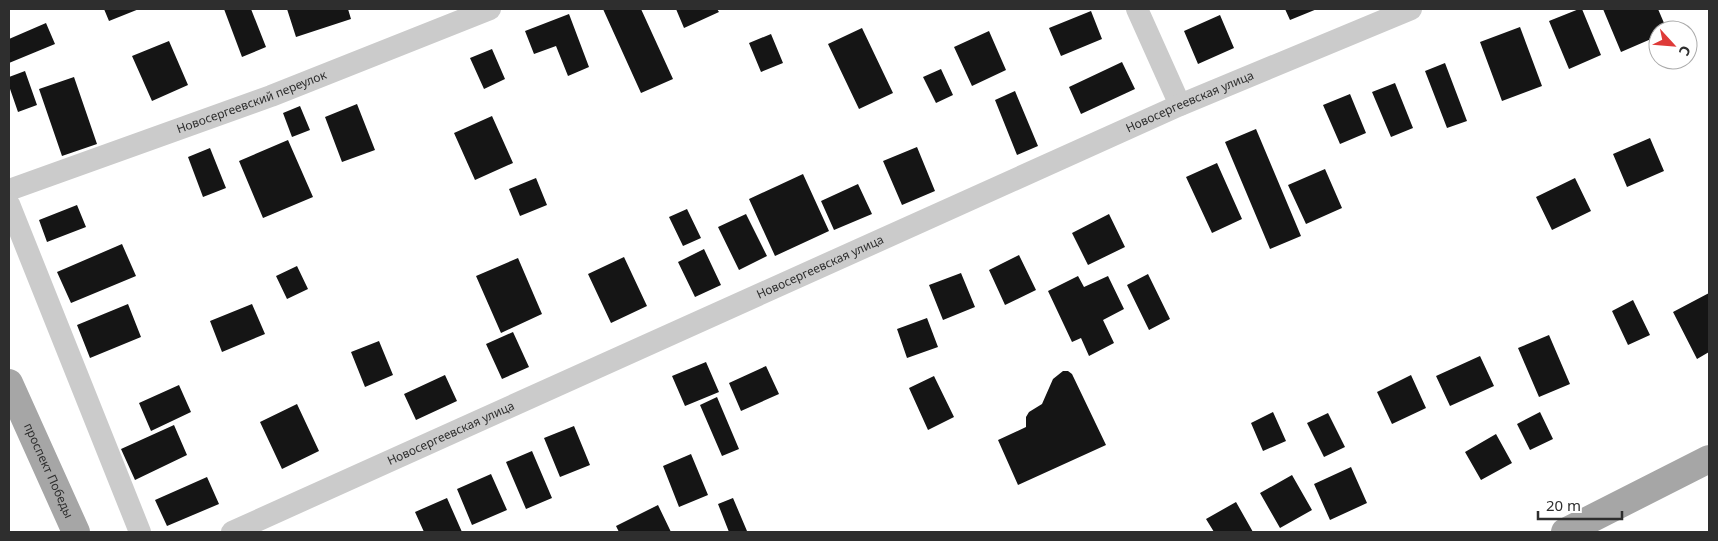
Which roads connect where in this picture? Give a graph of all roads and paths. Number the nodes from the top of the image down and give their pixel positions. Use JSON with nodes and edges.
{"nodes":[{"id":1,"x":490,"y":9,"type":"edge"},
{"id":2,"x":1136,"y":9,"type":"edge"},
{"id":3,"x":1411,"y":9,"type":"edge"},
{"id":4,"x":1180,"y":105,"type":"junction"},
{"id":5,"x":9,"y":190,"type":"edge"},
{"id":6,"x":9,"y":204,"type":"edge"},
{"id":7,"x":9,"y":383,"type":"edge"},
{"id":8,"x":1709,"y":459,"type":"edge"},
{"id":9,"x":76,"y":532,"type":"edge"},
{"id":10,"x":140,"y":532,"type":"edge"},
{"id":11,"x":232,"y":532,"type":"edge"},
{"id":12,"x":1565,"y":532,"type":"edge"}],
"edges":[{"from":1,"to":5,"type":"street","name":"Новосергеевский переулок"},
{"from":2,"to":4,"type":"street"},
{"from":3,"to":4,"type":"street","name":"Новосергеевская улица"},
{"from":4,"to":11,"type":"street","name":"Новосергеевская улица"},
{"from":6,"to":10,"type":"street"},
{"from":7,"to":9,"type":"main road","name":"проспект Победы"},
{"from":8,"to":12,"type":"main road"}]}
